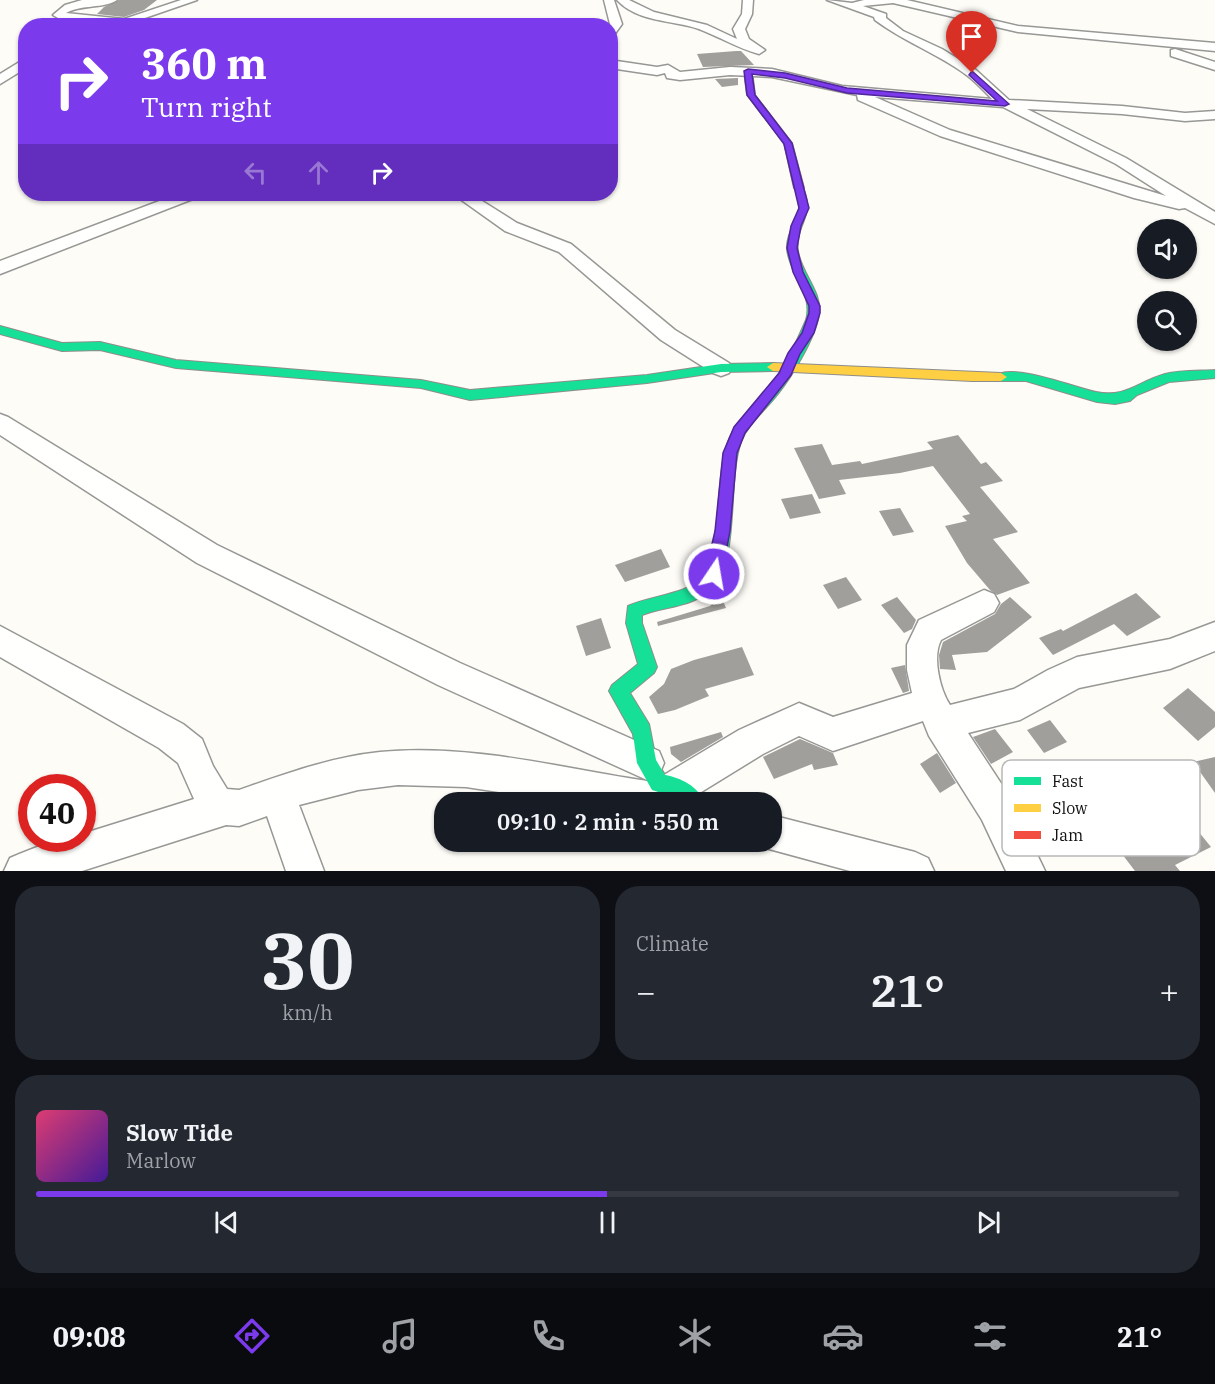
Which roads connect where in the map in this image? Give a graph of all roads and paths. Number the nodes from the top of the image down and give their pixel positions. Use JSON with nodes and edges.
{"nodes":[{"id":1,"x":112,"y":0,"type":"edge"},
{"id":2,"x":192,"y":0,"type":"edge"},
{"id":3,"x":609,"y":0,"type":"edge"},
{"id":4,"x":622,"y":0,"type":"edge"},
{"id":5,"x":748,"y":0,"type":"edge"},
{"id":6,"x":832,"y":0,"type":"edge"},
{"id":7,"x":851,"y":5,"type":"junction"},
{"id":8,"x":76,"y":18,"type":"edge"},
{"id":9,"x":131,"y":18,"type":"edge"},
{"id":10,"x":614,"y":18,"type":"edge"},
{"id":11,"x":1133,"y":40,"type":"junction"},
{"id":12,"x":1215,"y":48,"type":"edge"},
{"id":13,"x":767,"y":60,"type":"junction"},
{"id":14,"x":618,"y":65,"type":"edge"},
{"id":15,"x":1215,"y":66,"type":"edge"},
{"id":16,"x":18,"y":68,"type":"edge"},
{"id":17,"x":748,"y":71,"type":"junction"},
{"id":18,"x":0,"y":80,"type":"edge"},
{"id":19,"x":847,"y":90,"type":"junction"},
{"id":20,"x":1005,"y":104,"type":"junction"},
{"id":21,"x":1215,"y":115,"type":"edge"},
{"id":22,"x":174,"y":201,"type":"edge"},
{"id":23,"x":472,"y":201,"type":"edge"},
{"id":24,"x":1197,"y":208,"type":"junction"},
{"id":25,"x":1215,"y":213,"type":"edge"},
{"id":26,"x":1215,"y":219,"type":"edge"},
{"id":27,"x":0,"y":268,"type":"edge"},
{"id":28,"x":0,"y":330,"type":"edge"},
{"id":29,"x":789,"y":367,"type":"junction"},
{"id":30,"x":721,"y":368,"type":"junction"},
{"id":31,"x":1215,"y":374,"type":"edge"},
{"id":32,"x":0,"y":423,"type":"edge"},
{"id":33,"x":984,"y":603,"type":"dead end"},
{"id":34,"x":1215,"y":636,"type":"edge"},
{"id":35,"x":0,"y":641,"type":"edge"},
{"id":36,"x":935,"y":713,"type":"junction"},
{"id":37,"x":647,"y":763,"type":"junction"},
{"id":38,"x":639,"y":792,"type":"edge"},
{"id":39,"x":672,"y":792,"type":"edge"},
{"id":40,"x":686,"y":792,"type":"edge"},
{"id":41,"x":277,"y":795,"type":"junction"},
{"id":42,"x":226,"y":807,"type":"junction"},
{"id":43,"x":1002,"y":821,"type":"edge"},
{"id":44,"x":782,"y":836,"type":"edge"},
{"id":45,"x":1019,"y":856,"type":"edge"},
{"id":46,"x":23,"y":871,"type":"edge"},
{"id":47,"x":305,"y":871,"type":"edge"},
{"id":48,"x":915,"y":871,"type":"edge"},
{"id":49,"x":1026,"y":871,"type":"edge"}],
"edges":[{"from":1,"to":8,"type":"street"},
{"from":2,"to":9,"type":"street"},
{"from":3,"to":10,"type":"street"},
{"from":4,"to":13,"type":"street"},
{"from":5,"to":13,"type":"street"},
{"from":6,"to":7,"type":"street"},
{"from":7,"to":11,"type":"street"},
{"from":7,"to":20,"type":"street"},
{"from":11,"to":12,"type":"street"},
{"from":11,"to":15,"type":"street"},
{"from":13,"to":17,"type":"street"},
{"from":13,"to":19,"type":"street"},
{"from":14,"to":17,"type":"street"},
{"from":16,"to":18,"type":"street"},
{"from":17,"to":29,"type":"street"},
{"from":19,"to":20,"type":"street"},
{"from":19,"to":24,"type":"street"},
{"from":20,"to":21,"type":"street"},
{"from":20,"to":24,"type":"street"},
{"from":22,"to":27,"type":"street"},
{"from":23,"to":30,"type":"street"},
{"from":24,"to":25,"type":"street"},
{"from":24,"to":26,"type":"street"},
{"from":28,"to":30,"type":"street"},
{"from":29,"to":30,"type":"street"},
{"from":29,"to":31,"type":"street"},
{"from":29,"to":37,"type":"street"},
{"from":32,"to":37,"type":"street"},
{"from":33,"to":36,"type":"street"},
{"from":34,"to":36,"type":"street"},
{"from":35,"to":42,"type":"street"},
{"from":36,"to":40,"type":"street"},
{"from":36,"to":43,"type":"street"},
{"from":37,"to":39,"type":"street"},
{"from":38,"to":41,"type":"street"},
{"from":41,"to":42,"type":"street"},
{"from":41,"to":47,"type":"street"},
{"from":42,"to":46,"type":"street"},
{"from":44,"to":48,"type":"street"},
{"from":45,"to":49,"type":"street"}]}
